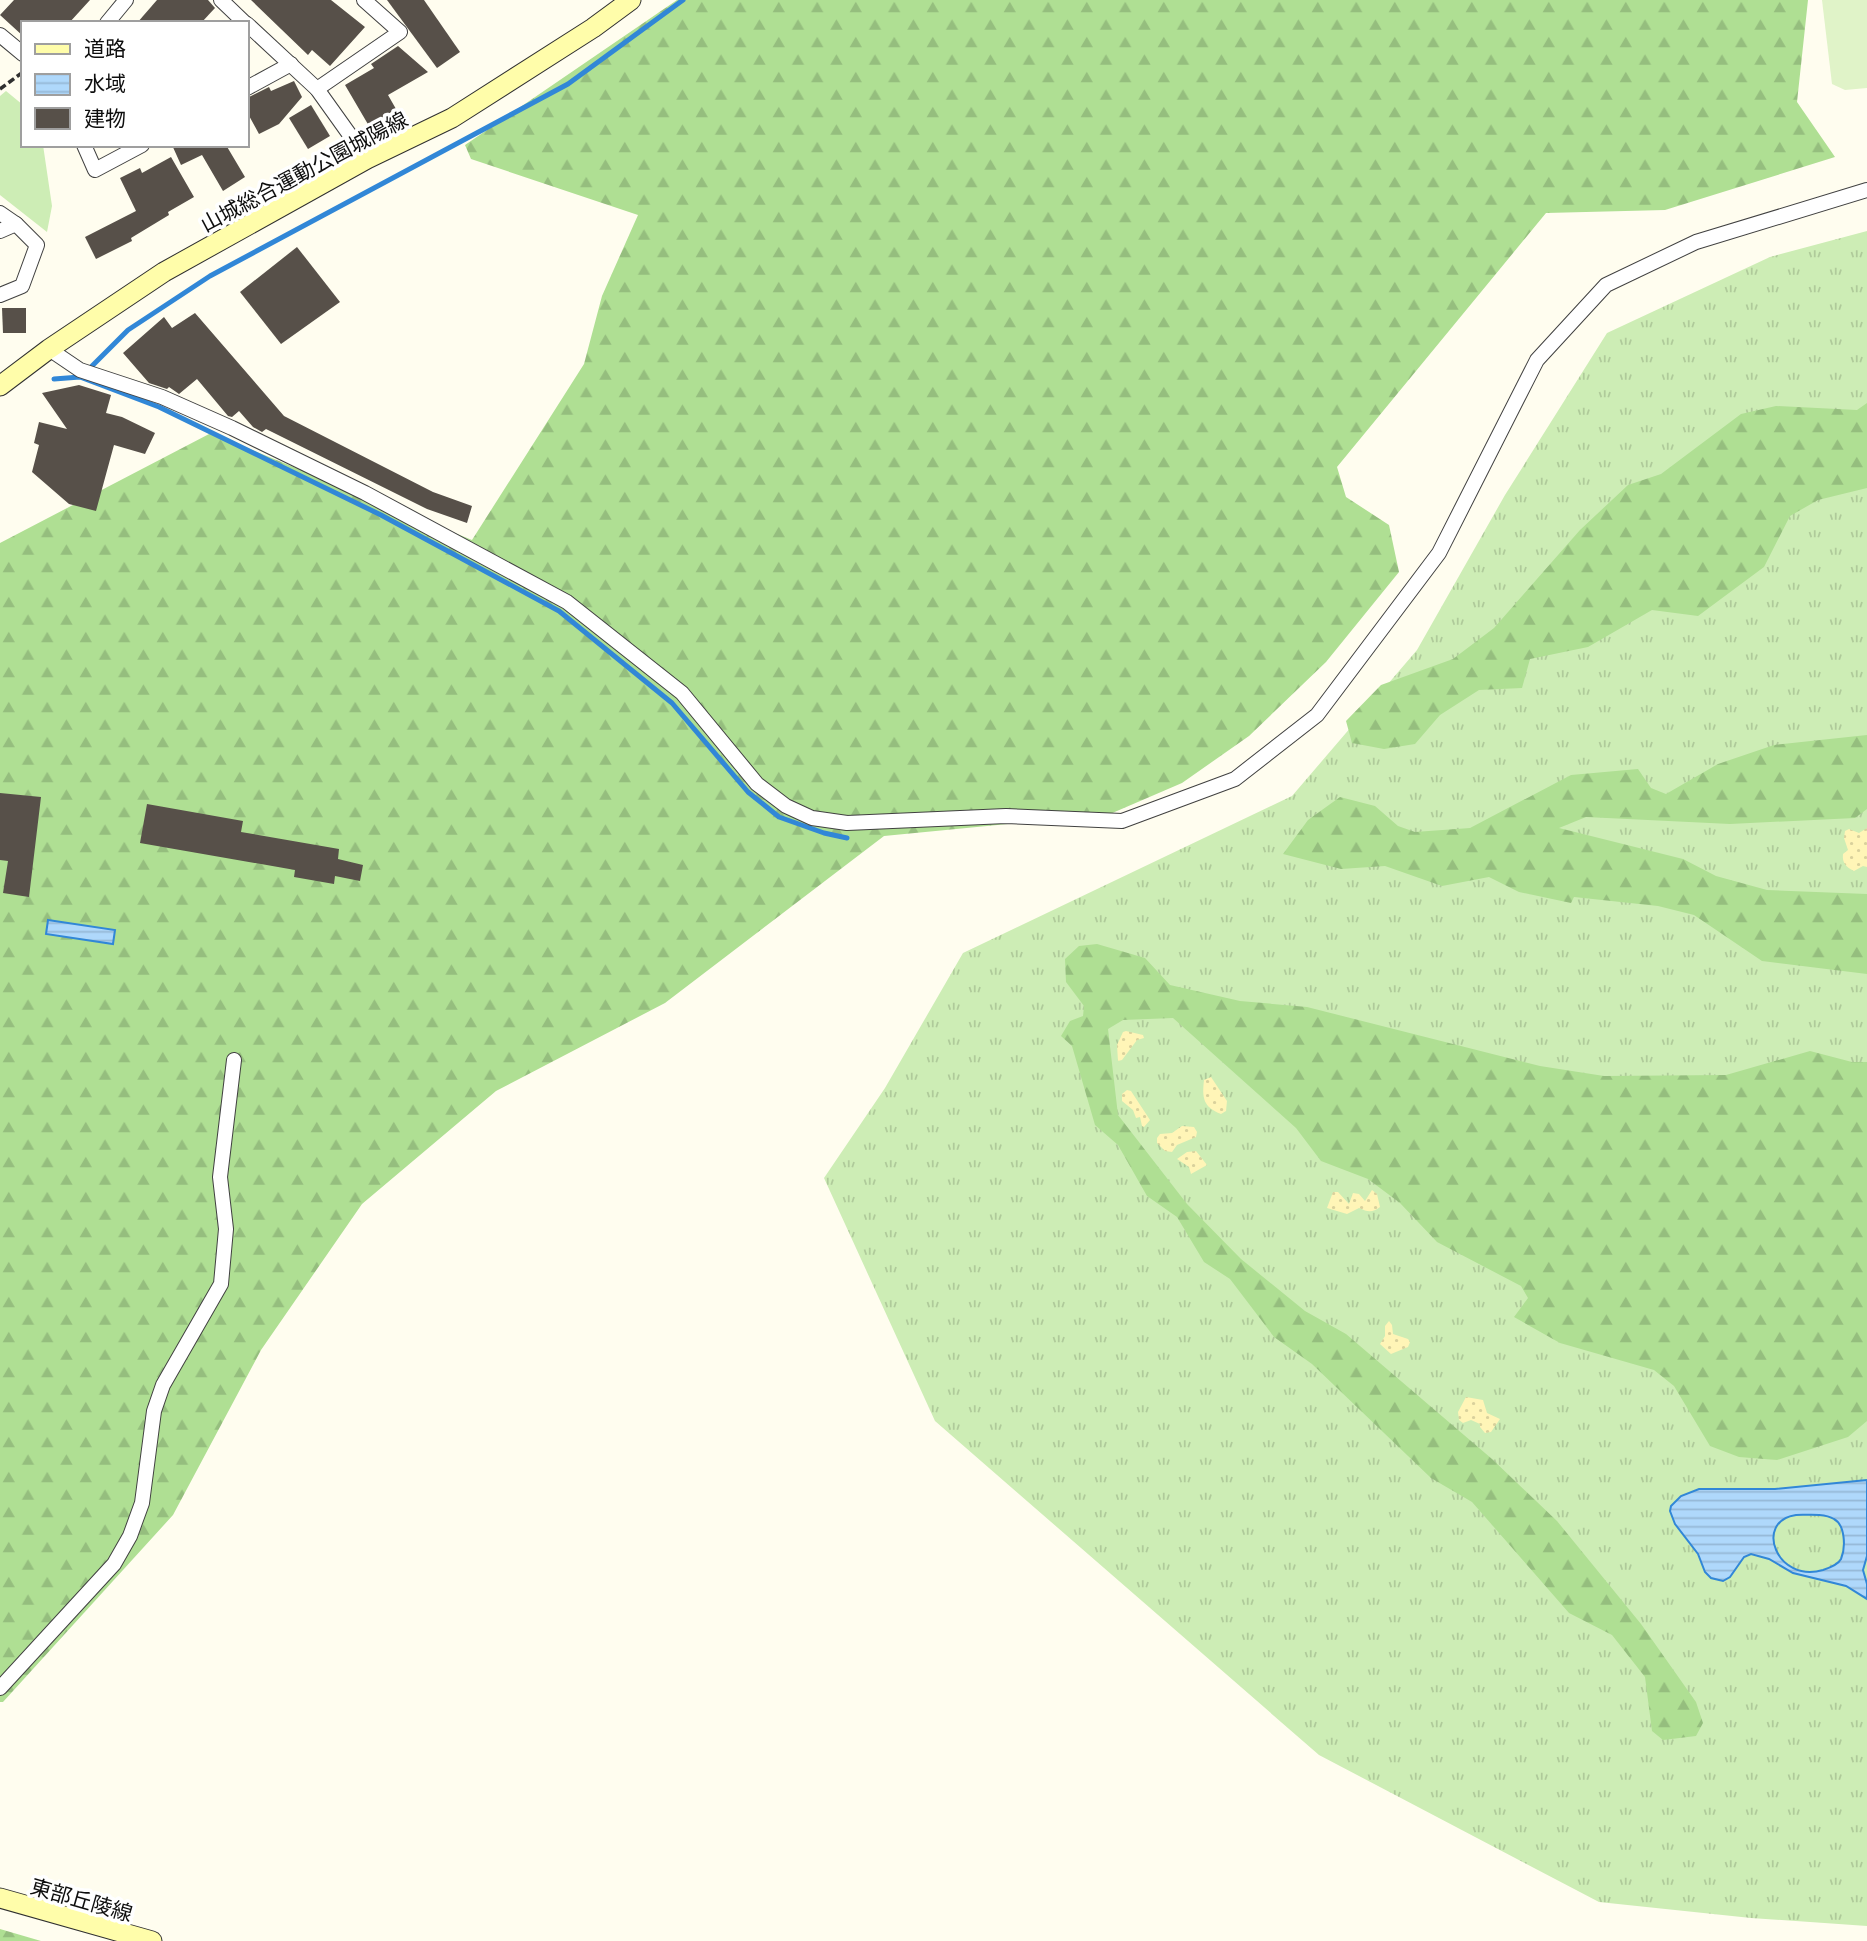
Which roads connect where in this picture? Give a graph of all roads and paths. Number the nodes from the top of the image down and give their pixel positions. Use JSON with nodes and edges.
{"nodes":[{"id":1,"x":126,"y":0,"type":"edge"},
{"id":2,"x":221,"y":0,"type":"edge"},
{"id":3,"x":364,"y":0,"type":"edge"},
{"id":4,"x":631,"y":0,"type":"edge"},
{"id":5,"x":109,"y":21,"type":"edge"},
{"id":6,"x":244,"y":21,"type":"edge"},
{"id":7,"x":248,"y":25,"type":"edge"},
{"id":8,"x":0,"y":35,"type":"edge"},
{"id":9,"x":21,"y":52,"type":"edge"},
{"id":10,"x":291,"y":64,"type":"junction"},
{"id":11,"x":21,"y":73,"type":"edge"},
{"id":12,"x":248,"y":87,"type":"edge"},
{"id":13,"x":0,"y":89,"type":"edge"},
{"id":14,"x":317,"y":89,"type":"junction"},
{"id":15,"x":85,"y":147,"type":"edge"},
{"id":16,"x":138,"y":147,"type":"edge"},
{"id":17,"x":367,"y":159,"type":"junction"},
{"id":18,"x":1867,"y":190,"type":"edge"},
{"id":19,"x":0,"y":213,"type":"edge"},
{"id":20,"x":16,"y":225,"type":"junction"},
{"id":21,"x":0,"y":231,"type":"edge"},
{"id":22,"x":0,"y":295,"type":"edge"},
{"id":23,"x":48,"y":349,"type":"junction"},
{"id":24,"x":0,"y":386,"type":"edge"},
{"id":25,"x":234,"y":1060,"type":"dead end"},
{"id":26,"x":0,"y":1688,"type":"edge"},
{"id":27,"x":0,"y":1898,"type":"edge"},
{"id":28,"x":152,"y":1941,"type":"edge"}],
"edges":[{"from":1,"to":5,"type":"street"},
{"from":2,"to":6,"type":"street"},
{"from":3,"to":14,"type":"street"},
{"from":4,"to":17,"type":"main road","name":"山城総合運動公園城陽線"},
{"from":7,"to":10,"type":"street"},
{"from":8,"to":9,"type":"street"},
{"from":10,"to":12,"type":"street"},
{"from":10,"to":14,"type":"street"},
{"from":11,"to":13,"type":"path"},
{"from":14,"to":17,"type":"street"},
{"from":15,"to":16,"type":"street"},
{"from":17,"to":23,"type":"main road","name":"山城総合運動公園城陽線"},
{"from":18,"to":23,"type":"street"},
{"from":19,"to":20,"type":"street"},
{"from":20,"to":21,"type":"street"},
{"from":20,"to":22,"type":"street"},
{"from":23,"to":24,"type":"main road","name":"山城総合運動公園城陽線"},
{"from":25,"to":26,"type":"street"},
{"from":27,"to":28,"type":"main road","name":"東部丘陵線"}]}
